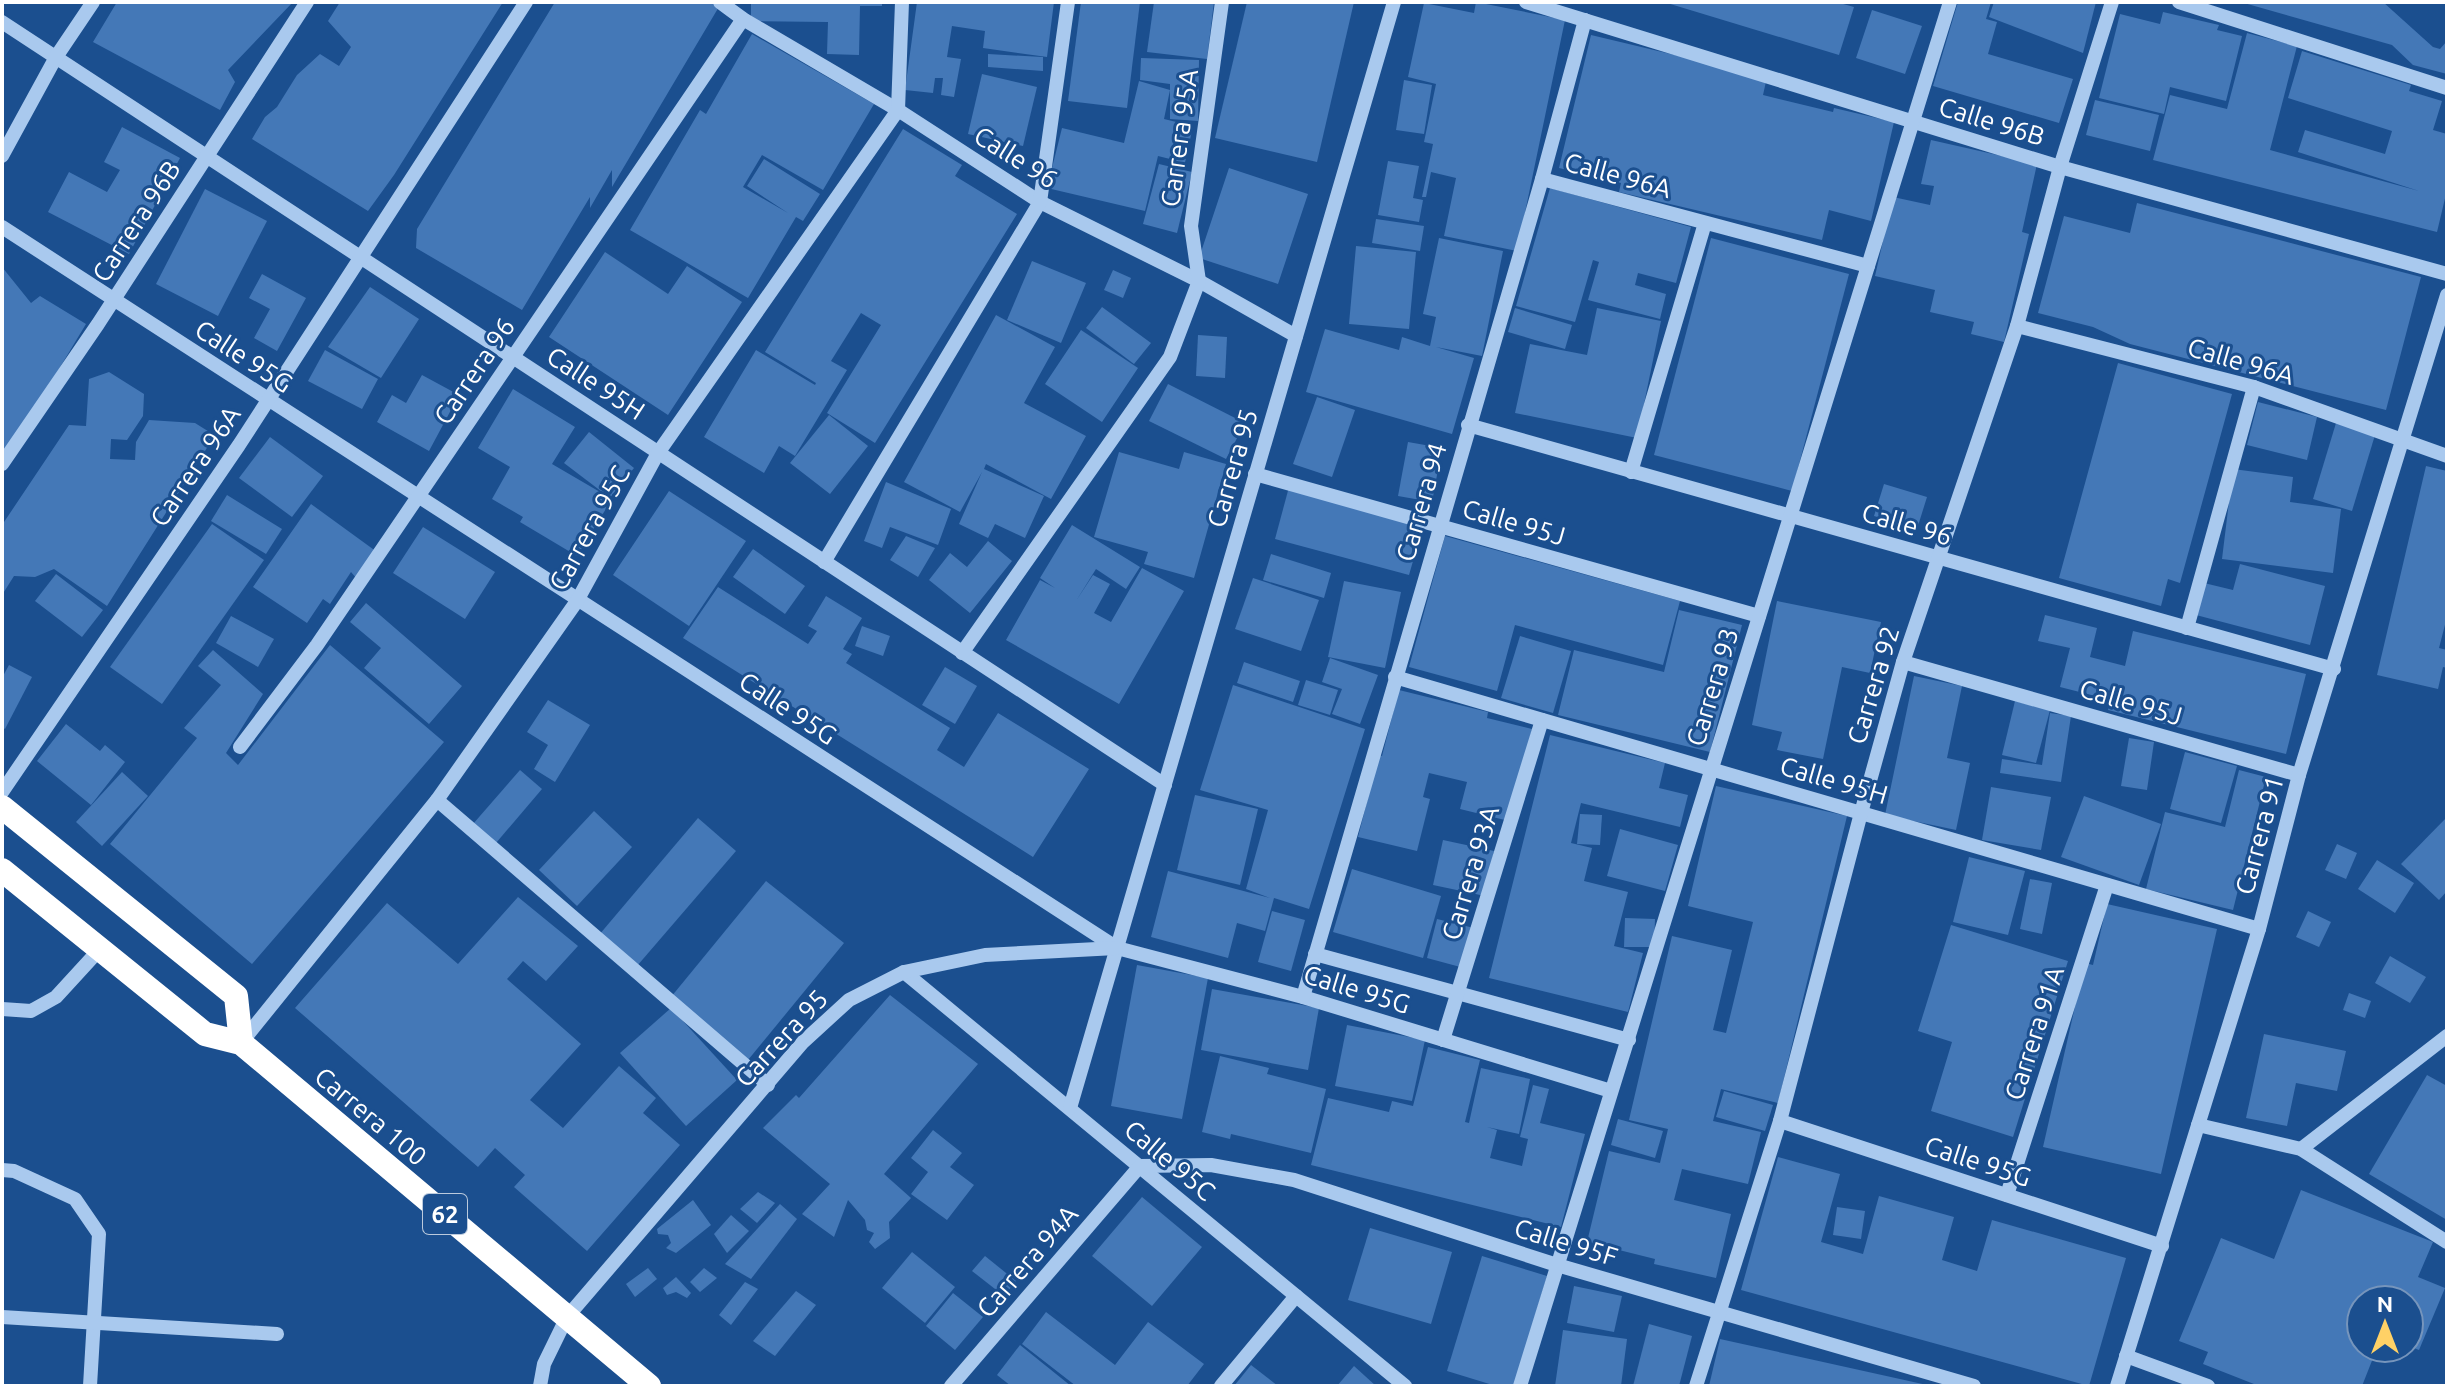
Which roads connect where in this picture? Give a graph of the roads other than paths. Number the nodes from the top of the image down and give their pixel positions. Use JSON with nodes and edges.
{"nodes":[{"id":1,"x":93,"y":2,"type":"edge"},
{"id":2,"x":307,"y":2,"type":"edge"},
{"id":3,"x":526,"y":2,"type":"edge"},
{"id":4,"x":720,"y":2,"type":"edge"},
{"id":5,"x":902,"y":2,"type":"edge"},
{"id":6,"x":1068,"y":2,"type":"edge"},
{"id":7,"x":1222,"y":2,"type":"edge"},
{"id":8,"x":1394,"y":2,"type":"edge"},
{"id":9,"x":1526,"y":2,"type":"edge"},
{"id":10,"x":1950,"y":2,"type":"edge"},
{"id":11,"x":2112,"y":2,"type":"edge"},
{"id":12,"x":2179,"y":2,"type":"edge"},
{"id":13,"x":743,"y":19,"type":"junction"},
{"id":14,"x":1585,"y":20,"type":"junction"},
{"id":15,"x":2,"y":22,"type":"edge"},
{"id":16,"x":56,"y":57,"type":"junction"},
{"id":17,"x":2447,"y":88,"type":"edge"},
{"id":18,"x":898,"y":110,"type":"junction"},
{"id":19,"x":1913,"y":122,"type":"junction"},
{"id":20,"x":2,"y":156,"type":"edge"},
{"id":21,"x":207,"y":156,"type":"junction"},
{"id":22,"x":2060,"y":167,"type":"junction"},
{"id":23,"x":1542,"y":179,"type":"junction"},
{"id":24,"x":1040,"y":202,"type":"junction"},
{"id":25,"x":1705,"y":223,"type":"junction"},
{"id":26,"x":2,"y":227,"type":"edge"},
{"id":27,"x":361,"y":257,"type":"junction"},
{"id":28,"x":1868,"y":266,"type":"junction"},
{"id":29,"x":2447,"y":274,"type":"edge"},
{"id":30,"x":1199,"y":281,"type":"junction"},
{"id":31,"x":2447,"y":295,"type":"edge"},
{"id":32,"x":114,"y":299,"type":"junction"},
{"id":33,"x":2017,"y":326,"type":"junction"},
{"id":34,"x":1296,"y":336,"type":"junction"},
{"id":35,"x":513,"y":357,"type":"junction"},
{"id":36,"x":2254,"y":387,"type":"junction"},
{"id":37,"x":268,"y":400,"type":"junction"},
{"id":38,"x":1468,"y":425,"type":"junction"},
{"id":39,"x":2402,"y":440,"type":"junction"},
{"id":40,"x":658,"y":453,"type":"junction"},
{"id":41,"x":2447,"y":456,"type":"edge"},
{"id":42,"x":2,"y":464,"type":"edge"},
{"id":43,"x":1631,"y":472,"type":"junction"},
{"id":44,"x":1255,"y":474,"type":"junction"},
{"id":45,"x":418,"y":497,"type":"junction"},
{"id":46,"x":1790,"y":516,"type":"junction"},
{"id":47,"x":1439,"y":526,"type":"junction"},
{"id":48,"x":1939,"y":558,"type":"junction"},
{"id":49,"x":824,"y":562,"type":"junction"},
{"id":50,"x":577,"y":601,"type":"junction"},
{"id":51,"x":1759,"y":616,"type":"junction"},
{"id":52,"x":2187,"y":628,"type":"junction"},
{"id":53,"x":962,"y":653,"type":"junction"},
{"id":54,"x":1903,"y":662,"type":"junction"},
{"id":55,"x":2334,"y":669,"type":"junction"},
{"id":56,"x":1395,"y":677,"type":"junction"},
{"id":57,"x":1542,"y":720,"type":"junction"},
{"id":58,"x":240,"y":747,"type":"dead end"},
{"id":59,"x":1711,"y":770,"type":"junction"},
{"id":60,"x":2299,"y":775,"type":"junction"},
{"id":61,"x":1165,"y":785,"type":"junction"},
{"id":62,"x":2,"y":792,"type":"edge"},
{"id":63,"x":437,"y":800,"type":"junction"},
{"id":64,"x":2,"y":807,"type":"edge"},
{"id":65,"x":1861,"y":813,"type":"junction"},
{"id":66,"x":2,"y":870,"type":"edge"},
{"id":67,"x":2107,"y":885,"type":"junction"},
{"id":68,"x":2259,"y":929,"type":"junction"},
{"id":69,"x":1117,"y":948,"type":"junction"},
{"id":70,"x":100,"y":949,"type":"junction"},
{"id":71,"x":1315,"y":954,"type":"junction"},
{"id":72,"x":904,"y":972,"type":"junction"},
{"id":73,"x":1458,"y":993,"type":"junction"},
{"id":74,"x":1303,"y":997,"type":"junction"},
{"id":75,"x":2,"y":1009,"type":"edge"},
{"id":76,"x":2447,"y":1036,"type":"edge"},
{"id":77,"x":1443,"y":1040,"type":"junction"},
{"id":78,"x":1629,"y":1040,"type":"junction"},
{"id":79,"x":241,"y":1043,"type":"junction"},
{"id":80,"x":768,"y":1085,"type":"junction"},
{"id":81,"x":1611,"y":1091,"type":"junction"},
{"id":82,"x":1070,"y":1108,"type":"junction"},
{"id":83,"x":1780,"y":1121,"type":"junction"},
{"id":84,"x":2198,"y":1125,"type":"junction"},
{"id":85,"x":2301,"y":1149,"type":"junction"},
{"id":86,"x":1140,"y":1166,"type":"junction"},
{"id":87,"x":2,"y":1170,"type":"edge"},
{"id":88,"x":2007,"y":1195,"type":"junction"},
{"id":89,"x":2447,"y":1242,"type":"edge"},
{"id":90,"x":2162,"y":1246,"type":"junction"},
{"id":91,"x":1557,"y":1265,"type":"junction"},
{"id":92,"x":1296,"y":1296,"type":"junction"},
{"id":93,"x":1719,"y":1313,"type":"junction"},
{"id":94,"x":2,"y":1317,"type":"edge"},
{"id":95,"x":567,"y":1317,"type":"junction"},
{"id":96,"x":95,"y":1323,"type":"junction"},
{"id":97,"x":277,"y":1334,"type":"dead end"},
{"id":98,"x":2126,"y":1356,"type":"junction"},
{"id":99,"x":90,"y":1386,"type":"edge"},
{"id":100,"x":540,"y":1386,"type":"edge"},
{"id":101,"x":649,"y":1386,"type":"edge"},
{"id":102,"x":951,"y":1386,"type":"edge"},
{"id":103,"x":1221,"y":1386,"type":"edge"},
{"id":104,"x":1405,"y":1386,"type":"edge"},
{"id":105,"x":1520,"y":1386,"type":"edge"},
{"id":106,"x":1696,"y":1386,"type":"edge"},
{"id":107,"x":1974,"y":1386,"type":"edge"},
{"id":108,"x":2117,"y":1386,"type":"edge"},
{"id":109,"x":2208,"y":1386,"type":"edge"}],
"edges":[{"from":1,"to":16,"type":"street"},
{"from":2,"to":21,"type":"street","name":"Carrera 96B"},
{"from":3,"to":27,"type":"street","name":"Carrera 96A"},
{"from":4,"to":13,"type":"street","name":"Calle 96"},
{"from":5,"to":18,"type":"street"},
{"from":6,"to":24,"type":"street"},
{"from":7,"to":30,"type":"street","name":"Carrera 95A"},
{"from":8,"to":34,"type":"street","name":"Carrera 95"},
{"from":9,"to":14,"type":"street","name":"Calle 96B"},
{"from":10,"to":19,"type":"street","name":"Carrera 93"},
{"from":11,"to":22,"type":"street","name":"Carrera 92"},
{"from":12,"to":17,"type":"street"},
{"from":13,"to":18,"type":"street","name":"Calle 96"},
{"from":13,"to":35,"type":"street","name":"Carrera 96"},
{"from":14,"to":19,"type":"street","name":"Calle 96B"},
{"from":14,"to":23,"type":"street","name":"Carrera 94"},
{"from":15,"to":16,"type":"street","name":"Calle 95H"},
{"from":16,"to":20,"type":"street"},
{"from":16,"to":21,"type":"street","name":"Calle 95H"},
{"from":18,"to":24,"type":"street","name":"Calle 96"},
{"from":18,"to":40,"type":"street","name":"Carrera 95C"},
{"from":19,"to":22,"type":"street","name":"Calle 96B"},
{"from":19,"to":28,"type":"street","name":"Carrera 93"},
{"from":21,"to":27,"type":"street","name":"Calle 95H"},
{"from":21,"to":32,"type":"street","name":"Carrera 96B"},
{"from":22,"to":29,"type":"street","name":"Calle 96B"},
{"from":22,"to":33,"type":"street","name":"Carrera 92"},
{"from":23,"to":25,"type":"street","name":"Calle 96A"},
{"from":23,"to":38,"type":"street","name":"Carrera 94"},
{"from":24,"to":30,"type":"street","name":"Calle 96"},
{"from":24,"to":49,"type":"street"},
{"from":25,"to":28,"type":"street","name":"Calle 96A"},
{"from":25,"to":43,"type":"street"},
{"from":26,"to":32,"type":"street","name":"Calle 95G"},
{"from":27,"to":35,"type":"street","name":"Calle 95H"},
{"from":27,"to":37,"type":"street","name":"Carrera 96A"},
{"from":28,"to":46,"type":"street","name":"Carrera 93"},
{"from":30,"to":34,"type":"street","name":"Calle 96"},
{"from":30,"to":53,"type":"street"},
{"from":31,"to":39,"type":"street","name":"Carrera 91"},
{"from":32,"to":37,"type":"street","name":"Calle 95G"},
{"from":32,"to":42,"type":"street","name":"Carrera 96B"},
{"from":33,"to":36,"type":"street","name":"Calle 96A"},
{"from":33,"to":48,"type":"street","name":"Carrera 92"},
{"from":34,"to":44,"type":"street","name":"Carrera 95"},
{"from":35,"to":40,"type":"street","name":"Calle 95H"},
{"from":35,"to":45,"type":"street","name":"Carrera 96"},
{"from":36,"to":39,"type":"street","name":"Calle 96A"},
{"from":36,"to":52,"type":"street"},
{"from":37,"to":45,"type":"street","name":"Calle 95G"},
{"from":37,"to":62,"type":"street","name":"Carrera 96A"},
{"from":38,"to":43,"type":"street","name":"Calle 96"},
{"from":38,"to":47,"type":"street","name":"Carrera 94"},
{"from":39,"to":41,"type":"street","name":"Calle 96A"},
{"from":39,"to":55,"type":"street","name":"Carrera 91"},
{"from":40,"to":49,"type":"street","name":"Calle 95H"},
{"from":40,"to":50,"type":"street","name":"Carrera 95C"},
{"from":43,"to":46,"type":"street","name":"Calle 96"},
{"from":44,"to":47,"type":"street","name":"Calle 95J"},
{"from":44,"to":61,"type":"street","name":"Carrera 95"},
{"from":45,"to":50,"type":"street","name":"Calle 95G"},
{"from":45,"to":58,"type":"street","name":"Carrera 96"},
{"from":46,"to":48,"type":"street","name":"Calle 96"},
{"from":46,"to":51,"type":"street","name":"Carrera 93"},
{"from":47,"to":51,"type":"street","name":"Calle 95J"},
{"from":47,"to":56,"type":"street","name":"Carrera 94"},
{"from":48,"to":52,"type":"street","name":"Calle 96"},
{"from":48,"to":54,"type":"street","name":"Carrera 92"},
{"from":49,"to":53,"type":"street","name":"Calle 95H"},
{"from":50,"to":63,"type":"street","name":"Carrera 95C"},
{"from":50,"to":69,"type":"street","name":"Calle 95G"},
{"from":51,"to":59,"type":"street","name":"Carrera 93"},
{"from":52,"to":55,"type":"street","name":"Calle 96"},
{"from":53,"to":61,"type":"street","name":"Calle 95H"},
{"from":54,"to":60,"type":"street","name":"Calle 95J"},
{"from":54,"to":65,"type":"street","name":"Carrera 92"},
{"from":55,"to":60,"type":"street","name":"Carrera 91"},
{"from":56,"to":57,"type":"street","name":"Calle 95H"},
{"from":56,"to":71,"type":"street","name":"Carrera 94"},
{"from":57,"to":59,"type":"street","name":"Calle 95H"},
{"from":57,"to":73,"type":"street","name":"Carrera 93A"},
{"from":59,"to":65,"type":"street","name":"Calle 95H"},
{"from":59,"to":78,"type":"street","name":"Carrera 93"},
{"from":60,"to":68,"type":"street","name":"Carrera 91"},
{"from":61,"to":69,"type":"street","name":"Carrera 95"},
{"from":63,"to":79,"type":"street","name":"Carrera 95C"},
{"from":63,"to":80,"type":"street"},
{"from":64,"to":79,"type":"highway"},
{"from":65,"to":67,"type":"street","name":"Calle 95H"},
{"from":65,"to":83,"type":"street","name":"Carrera 92"},
{"from":66,"to":70,"type":"highway","name":"Carrera 100","number":"62"},
{"from":67,"to":68,"type":"street","name":"Calle 95H"},
{"from":67,"to":88,"type":"street","name":"Carrera 91A"},
{"from":68,"to":84,"type":"street","name":"Carrera 91"},
{"from":69,"to":72,"type":"street","name":"Carrera 95"},
{"from":69,"to":74,"type":"street","name":"Calle 95G"},
{"from":69,"to":82,"type":"street","name":"Carrera 95"},
{"from":70,"to":75,"type":"street"},
{"from":70,"to":79,"type":"highway","name":"Carrera 100","number":"62"},
{"from":71,"to":73,"type":"street"},
{"from":71,"to":74,"type":"street","name":"Carrera 94"},
{"from":72,"to":80,"type":"street","name":"Carrera 95"},
{"from":72,"to":82,"type":"street","name":"Calle 95C"},
{"from":73,"to":77,"type":"street","name":"Carrera 93A"},
{"from":73,"to":78,"type":"street"},
{"from":74,"to":77,"type":"street","name":"Calle 95G"},
{"from":76,"to":85,"type":"street"},
{"from":77,"to":81,"type":"street","name":"Calle 95G"},
{"from":78,"to":81,"type":"street","name":"Carrera 93"},
{"from":79,"to":95,"type":"highway","name":"Carrera 100","number":"62"},
{"from":80,"to":95,"type":"street","name":"Carrera 95"},
{"from":81,"to":91,"type":"street","name":"Carrera 93"},
{"from":82,"to":86,"type":"street","name":"Calle 95C"},
{"from":83,"to":88,"type":"street","name":"Calle 95G"},
{"from":83,"to":93,"type":"street","name":"Carrera 92"},
{"from":84,"to":85,"type":"street"},
{"from":84,"to":90,"type":"street","name":"Carrera 91"},
{"from":85,"to":89,"type":"street"},
{"from":86,"to":91,"type":"street","name":"Calle 95F"},
{"from":86,"to":92,"type":"street","name":"Calle 95C"},
{"from":86,"to":102,"type":"street","name":"Carrera 94A"},
{"from":87,"to":96,"type":"street"},
{"from":88,"to":90,"type":"street","name":"Calle 95G"},
{"from":90,"to":98,"type":"street","name":"Carrera 91"},
{"from":91,"to":93,"type":"street","name":"Calle 95F"},
{"from":91,"to":105,"type":"street","name":"Carrera 93"},
{"from":92,"to":103,"type":"street"},
{"from":92,"to":104,"type":"street","name":"Calle 95C"},
{"from":93,"to":106,"type":"street","name":"Carrera 92"},
{"from":93,"to":107,"type":"street","name":"Calle 95F"},
{"from":94,"to":96,"type":"street"},
{"from":95,"to":100,"type":"street","name":"Carrera 95"},
{"from":95,"to":101,"type":"highway","name":"Carrera 100","number":"62"},
{"from":96,"to":97,"type":"street"},
{"from":96,"to":99,"type":"street"},
{"from":98,"to":108,"type":"street","name":"Carrera 91"},
{"from":98,"to":109,"type":"street"}]}
